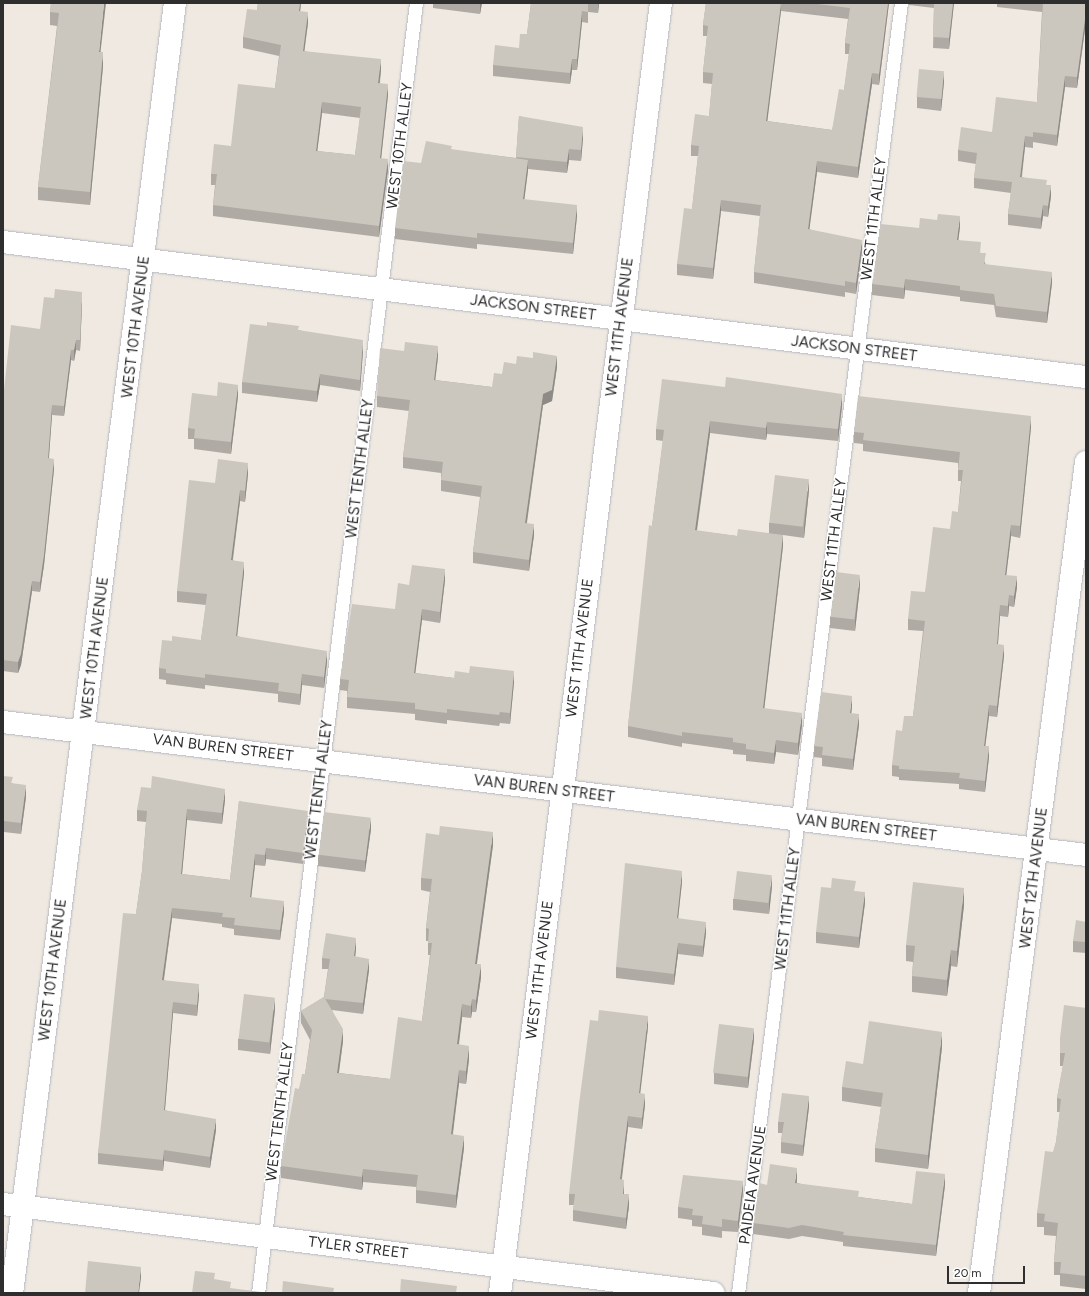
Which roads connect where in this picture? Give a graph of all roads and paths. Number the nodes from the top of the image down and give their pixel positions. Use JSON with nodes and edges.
{"nodes":[{"id":1,"x":175,"y":3,"type":"edge"},
{"id":2,"x":416,"y":3,"type":"edge"},
{"id":3,"x":661,"y":3,"type":"edge"},
{"id":4,"x":901,"y":3,"type":"edge"},
{"id":5,"x":3,"y":242,"type":"edge"},
{"id":6,"x":144,"y":258,"type":"junction"},
{"id":7,"x":383,"y":288,"type":"junction"},
{"id":8,"x":621,"y":319,"type":"junction"},
{"id":9,"x":858,"y":350,"type":"junction"},
{"id":10,"x":1086,"y":378,"type":"edge"},
{"id":11,"x":1086,"y":462,"type":"edge"},
{"id":12,"x":3,"y":722,"type":"edge"},
{"id":13,"x":84,"y":732,"type":"junction"},
{"id":14,"x":322,"y":760,"type":"junction"},
{"id":15,"x":562,"y":792,"type":"junction"},
{"id":16,"x":800,"y":820,"type":"junction"},
{"id":17,"x":1038,"y":848,"type":"junction"},
{"id":18,"x":1086,"y":855,"type":"edge"},
{"id":19,"x":768,"y":1077,"type":"joint"},
{"id":20,"x":13,"y":1205,"type":"edge"},
{"id":21,"x":266,"y":1238,"type":"junction"},
{"id":22,"x":503,"y":1265,"type":"junction"},
{"id":23,"x":12,"y":1293,"type":"edge"},
{"id":24,"x":258,"y":1293,"type":"edge"},
{"id":25,"x":500,"y":1293,"type":"edge"},
{"id":26,"x":713,"y":1293,"type":"edge"},
{"id":27,"x":738,"y":1293,"type":"edge"},
{"id":28,"x":979,"y":1293,"type":"edge"}],
"edges":[{"from":1,"to":6,"type":"street","name":"WEST 10TH AVENUE"},
{"from":2,"to":7,"type":"lane","name":"WEST 10TH ALLEY"},
{"from":3,"to":8,"type":"street","name":"WEST 11TH AVENUE"},
{"from":4,"to":9,"type":"lane","name":"WEST 11TH ALLEY"},
{"from":5,"to":6,"type":"street","name":"JACKSON STREET"},
{"from":6,"to":7,"type":"street","name":"JACKSON STREET"},
{"from":6,"to":13,"type":"street","name":"WEST 10TH AVENUE"},
{"from":7,"to":8,"type":"street","name":"JACKSON STREET"},
{"from":7,"to":14,"type":"lane","name":"WEST TENTH ALLEY"},
{"from":8,"to":9,"type":"street","name":"JACKSON STREET"},
{"from":8,"to":15,"type":"street","name":"WEST 11TH AVENUE"},
{"from":9,"to":10,"type":"street","name":"JACKSON STREET"},
{"from":9,"to":16,"type":"lane","name":"WEST 11TH ALLEY"},
{"from":11,"to":17,"type":"street","name":"WEST 12TH AVENUE"},
{"from":12,"to":13,"type":"street","name":"VAN BUREN STREET"},
{"from":13,"to":14,"type":"street","name":"VAN BUREN STREET"},
{"from":13,"to":20,"type":"street","name":"WEST 10TH AVENUE"},
{"from":14,"to":15,"type":"street","name":"VAN BUREN STREET"},
{"from":14,"to":21,"type":"lane","name":"WEST TENTH ALLEY"},
{"from":15,"to":16,"type":"street","name":"VAN BUREN STREET"},
{"from":15,"to":22,"type":"street","name":"WEST 11TH AVENUE"},
{"from":16,"to":17,"type":"street","name":"VAN BUREN STREET"},
{"from":16,"to":19,"type":"lane","name":"WEST 11TH ALLEY"},
{"from":17,"to":18,"type":"street","name":"VAN BUREN STREET"},
{"from":17,"to":28,"type":"street","name":"WEST 12TH AVENUE"},
{"from":19,"to":27,"type":"lane","name":"PAIDEIA AVENUE"},
{"from":20,"to":21,"type":"street","name":"TYLER STREET"},
{"from":20,"to":23,"type":"street","name":"WEST 10TH AVENUE"},
{"from":21,"to":22,"type":"street","name":"TYLER STREET"},
{"from":21,"to":24,"type":"lane","name":"WEST TENTH ALLEY"},
{"from":22,"to":25,"type":"street","name":"WEST 11TH AVENUE"},
{"from":22,"to":26,"type":"street","name":"TYLER STREET"}]}
